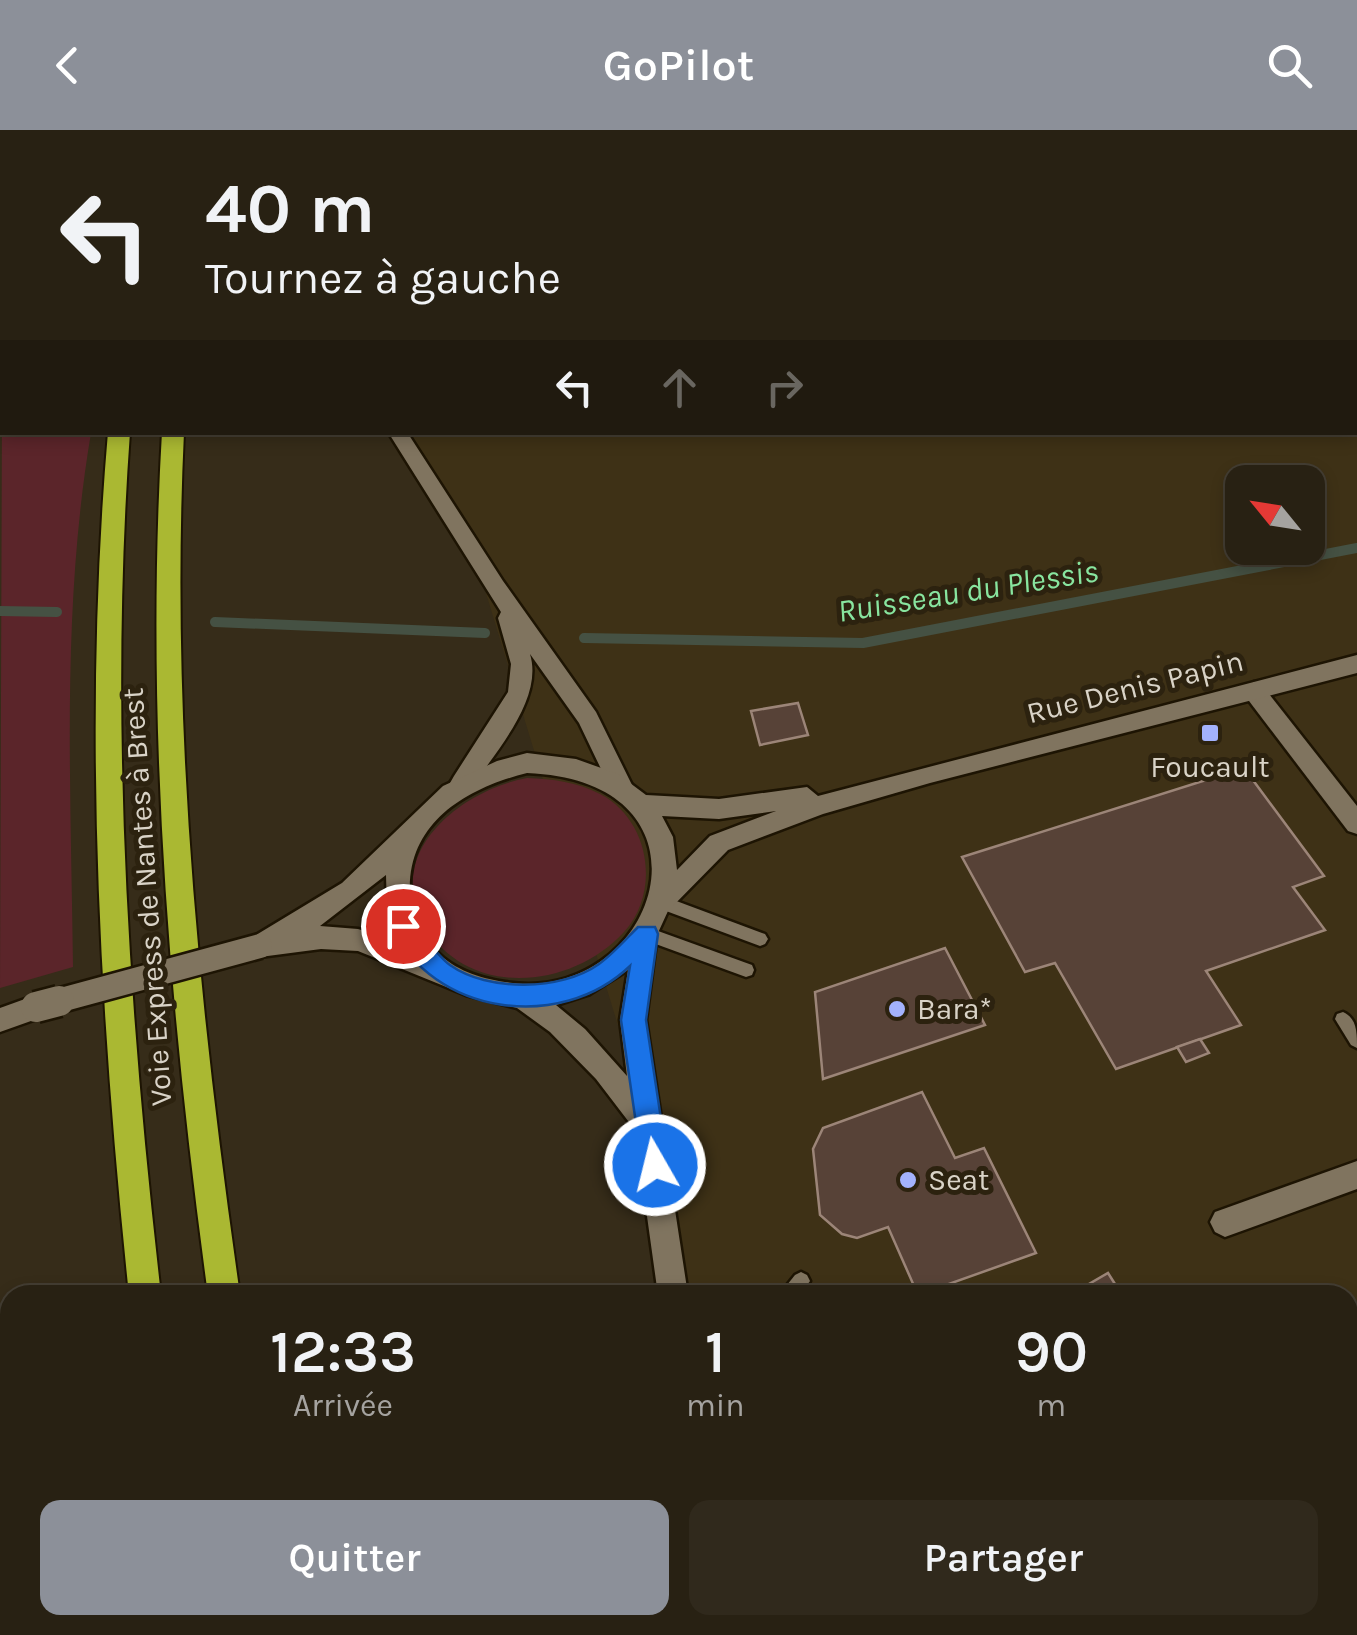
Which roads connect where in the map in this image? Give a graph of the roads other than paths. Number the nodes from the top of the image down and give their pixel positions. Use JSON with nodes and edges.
{"nodes":[{"id":1,"x":119,"y":435,"type":"edge"},
{"id":2,"x":173,"y":435,"type":"edge"},
{"id":3,"x":398,"y":435,"type":"edge"},
{"id":4,"x":505,"y":603,"type":"junction"},
{"id":5,"x":1357,"y":664,"type":"edge"},
{"id":6,"x":1254,"y":690,"type":"junction"},
{"id":7,"x":930,"y":773,"type":"junction"},
{"id":8,"x":462,"y":783,"type":"junction"},
{"id":9,"x":621,"y":788,"type":"junction"},
{"id":10,"x":642,"y":805,"type":"junction"},
{"id":11,"x":1357,"y":824,"type":"edge"},
{"id":12,"x":405,"y":842,"type":"junction"},
{"id":13,"x":662,"y":903,"type":"junction"},
{"id":14,"x":646,"y":934,"type":"junction"},
{"id":15,"x":760,"y":939,"type":"dead end"},
{"id":16,"x":260,"y":946,"type":"junction"},
{"id":17,"x":746,"y":970,"type":"dead end"},
{"id":18,"x":442,"y":973,"type":"junction"},
{"id":19,"x":523,"y":997,"type":"junction"},
{"id":20,"x":36,"y":1007,"type":"junction"},
{"id":21,"x":0,"y":1011,"type":"edge"},
{"id":22,"x":0,"y":1020,"type":"edge"},
{"id":23,"x":1343,"y":1020,"type":"dead end"},
{"id":24,"x":1357,"y":1040,"type":"edge"},
{"id":25,"x":650,"y":1127,"type":"junction"},
{"id":26,"x":1357,"y":1175,"type":"edge"},
{"id":27,"x":1225,"y":1222,"type":"dead end"},
{"id":28,"x":801,"y":1280,"type":"dead end"},
{"id":29,"x":144,"y":1285,"type":"edge"},
{"id":30,"x":223,"y":1285,"type":"edge"},
{"id":31,"x":672,"y":1285,"type":"edge"},
{"id":32,"x":797,"y":1285,"type":"edge"}],
"edges":[{"from":1,"to":29,"type":"highway","name":"Voie Express de Nantes à Brest"},
{"from":2,"to":30,"type":"highway","name":"Voie Express de Nantes à Brest"},
{"from":3,"to":4,"type":"main road"},
{"from":4,"to":8,"type":"main road"},
{"from":4,"to":9,"type":"main road"},
{"from":5,"to":6,"type":"main road","name":"Rue Denis Papin"},
{"from":6,"to":7,"type":"main road","name":"Rue Denis Papin"},
{"from":6,"to":11,"type":"main road"},
{"from":7,"to":10,"type":"main road","name":"Rue Denis Papin"},
{"from":7,"to":13,"type":"main road","name":"Rue Denis Papin"},
{"from":8,"to":9,"type":"main road"},
{"from":8,"to":12,"type":"main road"},
{"from":9,"to":10,"type":"main road"},
{"from":10,"to":13,"type":"main road"},
{"from":12,"to":16,"type":"main road"},
{"from":12,"to":18,"type":"main road"},
{"from":13,"to":14,"type":"main road"},
{"from":13,"to":15,"type":"lane"},
{"from":14,"to":17,"type":"lane"},
{"from":14,"to":19,"type":"main road"},
{"from":14,"to":25,"type":"main road"},
{"from":16,"to":18,"type":"main road"},
{"from":16,"to":20,"type":"main road","bridge":true},
{"from":18,"to":19,"type":"main road"},
{"from":19,"to":25,"type":"main road"},
{"from":20,"to":21,"type":"main road"},
{"from":20,"to":22,"type":"main road"},
{"from":23,"to":24,"type":"lane"},
{"from":25,"to":31,"type":"main road"},
{"from":26,"to":27,"type":"main road"},
{"from":28,"to":32,"type":"lane"}]}
